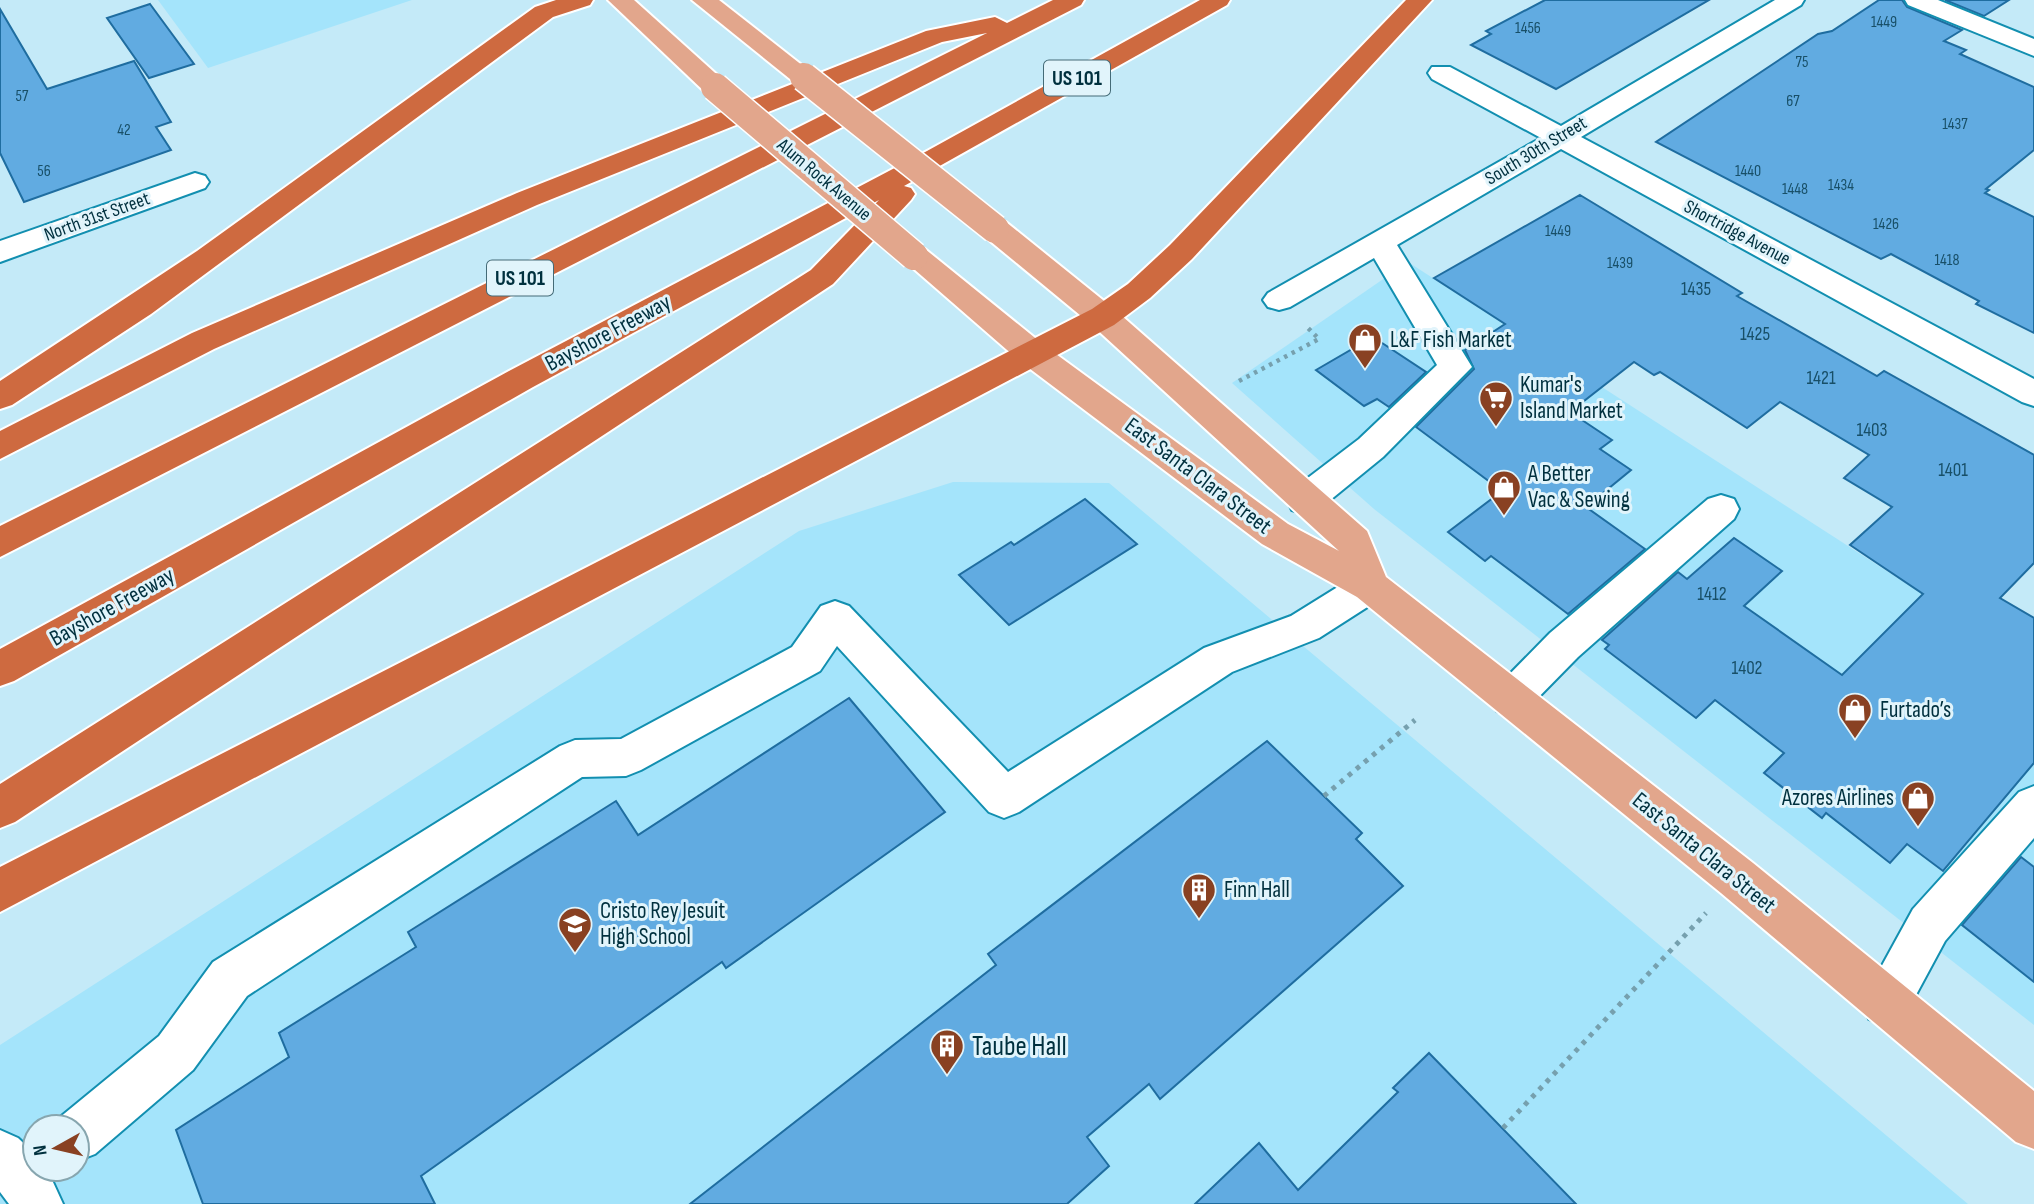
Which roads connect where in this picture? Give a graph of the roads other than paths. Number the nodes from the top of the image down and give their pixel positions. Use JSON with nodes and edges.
{"nodes":[{"id":1,"x":581,"y":0,"type":"edge"},
{"id":2,"x":620,"y":0,"type":"edge"},
{"id":3,"x":704,"y":0,"type":"edge"},
{"id":4,"x":1072,"y":0,"type":"edge"},
{"id":5,"x":1218,"y":0,"type":"edge"},
{"id":6,"x":1420,"y":0,"type":"edge"},
{"id":7,"x":1792,"y":0,"type":"edge"},
{"id":8,"x":1917,"y":0,"type":"edge"},
{"id":9,"x":1042,"y":15,"type":"junction"},
{"id":10,"x":2034,"y":48,"type":"edge"},
{"id":11,"x":1440,"y":73,"type":"dead end"},
{"id":12,"x":1561,"y":138,"type":"junction"},
{"id":13,"x":937,"y":157,"type":"junction"},
{"id":14,"x":195,"y":182,"type":"dead end"},
{"id":15,"x":1379,"y":241,"type":"junction"},
{"id":16,"x":0,"y":251,"type":"edge"},
{"id":17,"x":1279,"y":300,"type":"road end"},
{"id":18,"x":1103,"y":317,"type":"junction"},
{"id":19,"x":1033,"y":354,"type":"junction"},
{"id":20,"x":2034,"y":394,"type":"edge"},
{"id":21,"x":0,"y":397,"type":"edge"},
{"id":22,"x":0,"y":446,"type":"edge"},
{"id":23,"x":1305,"y":500,"type":"junction"},
{"id":24,"x":1721,"y":509,"type":"dead end"},
{"id":25,"x":0,"y":542,"type":"edge"},
{"id":26,"x":1370,"y":586,"type":"junction"},
{"id":27,"x":0,"y":669,"type":"edge"},
{"id":28,"x":1511,"y":699,"type":"junction"},
{"id":29,"x":2034,"y":806,"type":"edge"},
{"id":30,"x":0,"y":808,"type":"edge"},
{"id":31,"x":0,"y":890,"type":"edge"},
{"id":32,"x":1886,"y":1002,"type":"junction"},
{"id":33,"x":91,"y":1124,"type":"edge"},
{"id":34,"x":2034,"y":1124,"type":"edge"}],
"edges":[{"from":1,"to":21,"type":"highway"},
{"from":2,"to":19,"type":"main road","name":"Alum Rock Avenue","bridge":true},
{"from":3,"to":18,"type":"main road","bridge":true},
{"from":4,"to":9,"type":"highway","number":"US 101"},
{"from":5,"to":13,"type":"highway","name":"Bayshore Freeway","number":"US 101"},
{"from":6,"to":18,"type":"highway"},
{"from":7,"to":12,"type":"street","name":"South 30th Street"},
{"from":8,"to":10,"type":"street"},
{"from":9,"to":22,"type":"highway"},
{"from":9,"to":25,"type":"highway","number":"US 101"},
{"from":11,"to":12,"type":"street","name":"Shortridge Avenue"},
{"from":12,"to":15,"type":"street","name":"South 30th Street"},
{"from":12,"to":20,"type":"street","name":"Shortridge Avenue"},
{"from":13,"to":27,"type":"highway","name":"Bayshore Freeway","number":"US 101"},
{"from":13,"to":30,"type":"highway"},
{"from":14,"to":16,"type":"street","name":"North 31st Street"},
{"from":15,"to":17,"type":"street","name":"South 30th Street"},
{"from":15,"to":23,"type":"street"},
{"from":18,"to":19,"type":"highway"},
{"from":18,"to":23,"type":"main road","name":"East Santa Clara Street"},
{"from":19,"to":26,"type":"main road","name":"East Santa Clara Street"},
{"from":19,"to":31,"type":"highway"},
{"from":23,"to":26,"type":"main road","name":"East Santa Clara Street"},
{"from":24,"to":28,"type":"street"},
{"from":26,"to":28,"type":"main road","name":"East Santa Clara Street"},
{"from":26,"to":33,"type":"street"},
{"from":28,"to":32,"type":"main road","name":"East Santa Clara Street"},
{"from":29,"to":32,"type":"street"},
{"from":32,"to":34,"type":"main road","name":"East Santa Clara Street"}]}
